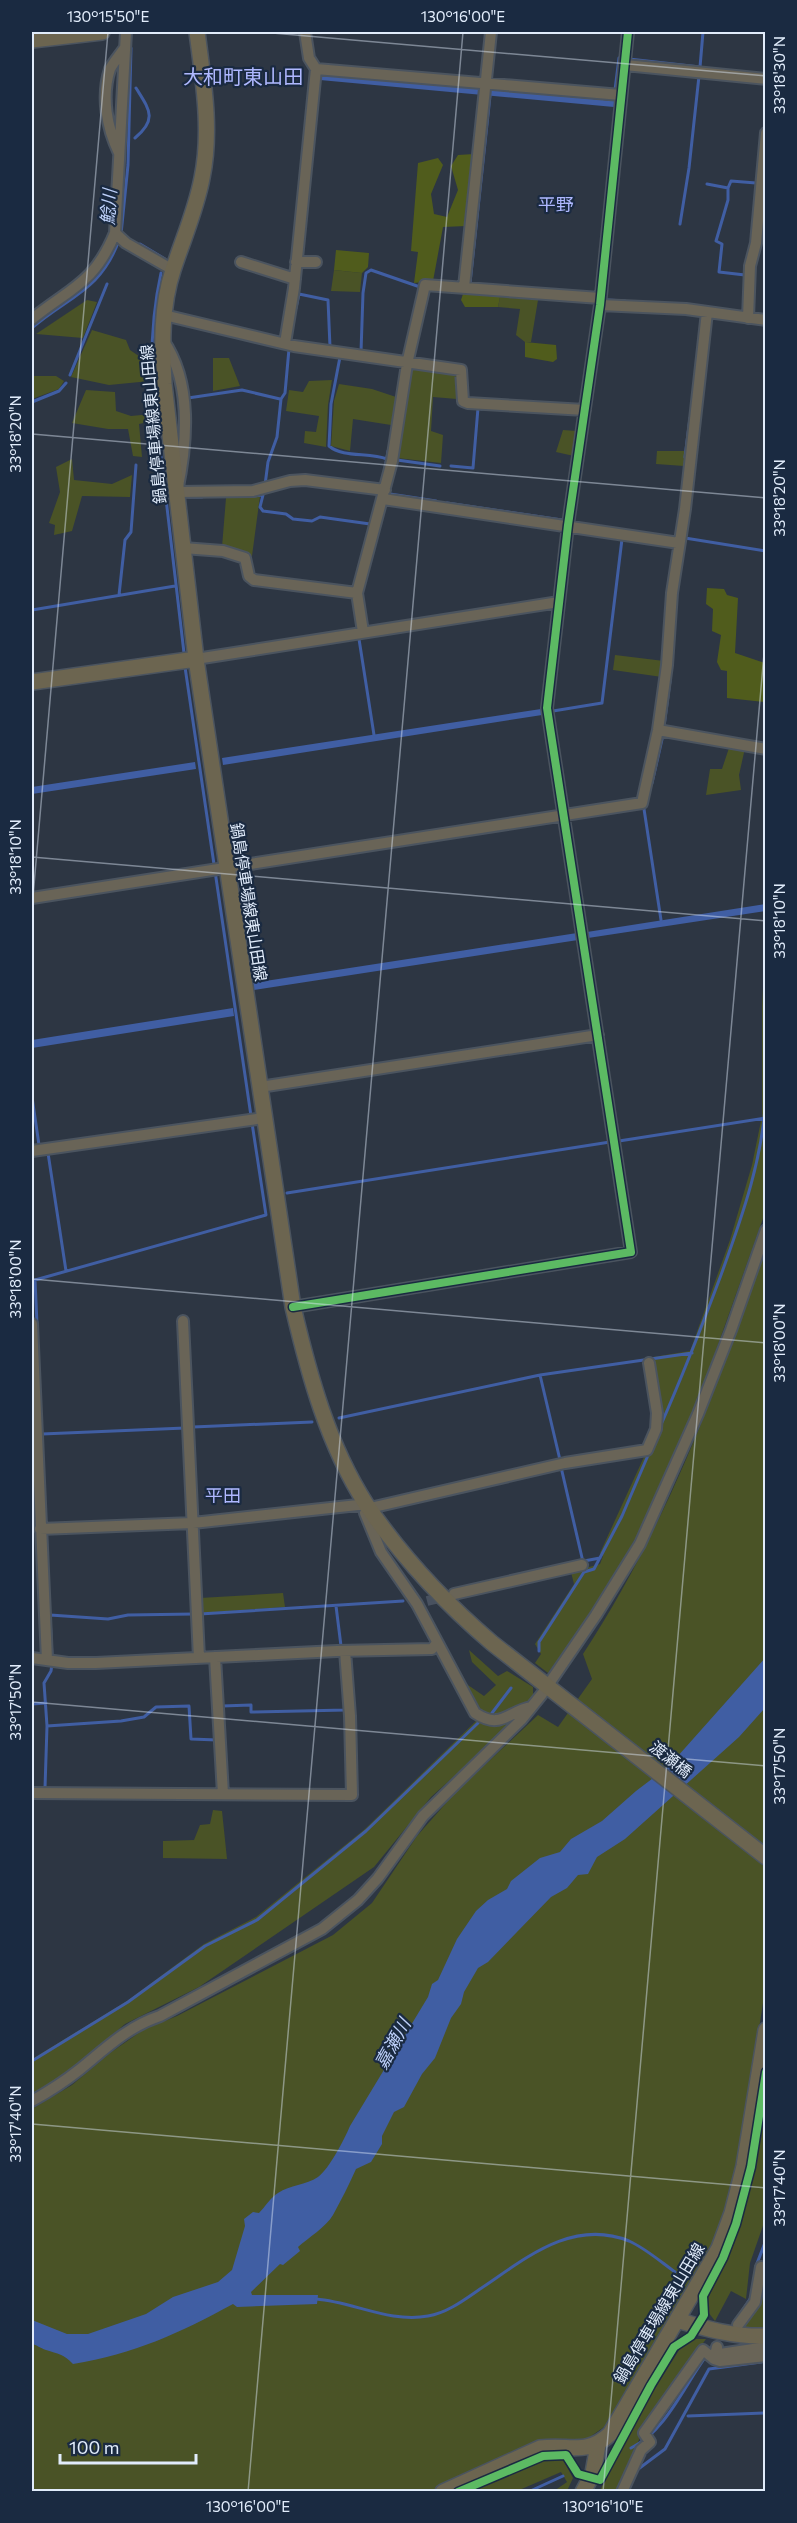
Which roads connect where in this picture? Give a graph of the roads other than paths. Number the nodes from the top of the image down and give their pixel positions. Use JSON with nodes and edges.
{"nodes":[{"id":1,"x":102,"y":32,"type":"edge"},
{"id":2,"x":126,"y":32,"type":"edge"},
{"id":3,"x":197,"y":32,"type":"edge"},
{"id":4,"x":305,"y":32,"type":"edge"},
{"id":5,"x":491,"y":32,"type":"edge"},
{"id":6,"x":628,"y":32,"type":"edge"},
{"id":7,"x":47,"y":35,"type":"edge"},
{"id":8,"x":32,"y":40,"type":"edge"},
{"id":9,"x":123,"y":50,"type":"junction"},
{"id":10,"x":625,"y":65,"type":"junction"},
{"id":11,"x":316,"y":69,"type":"junction"},
{"id":12,"x":765,"y":79,"type":"edge"},
{"id":13,"x":485,"y":90,"type":"junction"},
{"id":14,"x":621,"y":95,"type":"junction"},
{"id":15,"x":765,"y":133,"type":"edge"},
{"id":16,"x":121,"y":156,"type":"junction"},
{"id":17,"x":115,"y":233,"type":"junction"},
{"id":18,"x":242,"y":262,"type":"dead end"},
{"id":19,"x":296,"y":262,"type":"junction"},
{"id":20,"x":316,"y":262,"type":"dead end"},
{"id":21,"x":173,"y":270,"type":"junction"},
{"id":22,"x":295,"y":279,"type":"junction"},
{"id":23,"x":464,"y":287,"type":"junction"},
{"id":24,"x":600,"y":301,"type":"junction"},
{"id":25,"x":706,"y":312,"type":"junction"},
{"id":26,"x":164,"y":315,"type":"junction"},
{"id":27,"x":748,"y":318,"type":"junction"},
{"id":28,"x":32,"y":319,"type":"edge"},
{"id":29,"x":765,"y":320,"type":"edge"},
{"id":30,"x":285,"y":343,"type":"junction"},
{"id":31,"x":407,"y":364,"type":"junction"},
{"id":32,"x":585,"y":410,"type":"junction"},
{"id":33,"x":177,"y":492,"type":"junction"},
{"id":34,"x":384,"y":494,"type":"junction"},
{"id":35,"x":568,"y":525,"type":"junction"},
{"id":36,"x":679,"y":543,"type":"junction"},
{"id":37,"x":183,"y":548,"type":"junction"},
{"id":38,"x":357,"y":593,"type":"junction"},
{"id":39,"x":559,"y":602,"type":"junction"},
{"id":40,"x":363,"y":632,"type":"junction"},
{"id":41,"x":196,"y":659,"type":"junction"},
{"id":42,"x":32,"y":682,"type":"edge"},
{"id":43,"x":658,"y":730,"type":"junction"},
{"id":44,"x":765,"y":749,"type":"edge"},
{"id":45,"x":564,"y":815,"type":"junction"},
{"id":46,"x":218,"y":868,"type":"junction"},
{"id":47,"x":32,"y":898,"type":"edge"},
{"id":48,"x":598,"y":1035,"type":"junction"},
{"id":49,"x":260,"y":1087,"type":"junction"},
{"id":50,"x":256,"y":1119,"type":"junction"},
{"id":51,"x":32,"y":1150,"type":"edge"},
{"id":52,"x":765,"y":1230,"type":"edge"},
{"id":53,"x":293,"y":1307,"type":"junction"},
{"id":54,"x":183,"y":1321,"type":"dead end"},
{"id":55,"x":32,"y":1324,"type":"edge"},
{"id":56,"x":649,"y":1363,"type":"dead end"},
{"id":57,"x":33,"y":1396,"type":"edge"},
{"id":58,"x":366,"y":1506,"type":"junction"},
{"id":59,"x":193,"y":1523,"type":"junction"},
{"id":60,"x":40,"y":1529,"type":"junction"},
{"id":61,"x":582,"y":1565,"type":"dead end"},
{"id":62,"x":454,"y":1594,"type":"tunnel mouth"},
{"id":63,"x":436,"y":1644,"type":"junction"},
{"id":64,"x":345,"y":1651,"type":"junction"},
{"id":65,"x":215,"y":1657,"type":"junction"},
{"id":66,"x":32,"y":1658,"type":"edge"},
{"id":67,"x":199,"y":1658,"type":"junction"},
{"id":68,"x":51,"y":1661,"type":"junction"},
{"id":69,"x":550,"y":1688,"type":"junction"},
{"id":70,"x":532,"y":1707,"type":"junction"},
{"id":71,"x":32,"y":1793,"type":"edge"},
{"id":72,"x":223,"y":1794,"type":"junction"},
{"id":73,"x":765,"y":1857,"type":"edge"},
{"id":74,"x":765,"y":2030,"type":"edge"},
{"id":75,"x":32,"y":2101,"type":"edge"},
{"id":76,"x":765,"y":2268,"type":"edge"},
{"id":77,"x":677,"y":2320,"type":"junction"},
{"id":78,"x":738,"y":2325,"type":"dead end"},
{"id":79,"x":765,"y":2337,"type":"edge"},
{"id":80,"x":765,"y":2347,"type":"edge"},
{"id":81,"x":711,"y":2353,"type":"junction"},
{"id":82,"x":765,"y":2356,"type":"edge"},
{"id":83,"x":598,"y":2445,"type":"junction"},
{"id":84,"x":443,"y":2492,"type":"edge"},
{"id":85,"x":583,"y":2492,"type":"edge"},
{"id":86,"x":622,"y":2492,"type":"edge"}],
"edges":[{"from":1,"to":7,"type":"main road"},
{"from":2,"to":9,"type":"street"},
{"from":3,"to":21,"type":"main road","name":"鍋島停車場線東山田線"},
{"from":4,"to":11,"type":"street"},
{"from":5,"to":13,"type":"street"},
{"from":6,"to":10,"type":"street"},
{"from":7,"to":8,"type":"main road"},
{"from":9,"to":16,"type":"street"},
{"from":9,"to":16,"type":"street"},
{"from":10,"to":12,"type":"street"},
{"from":10,"to":14,"type":"street"},
{"from":11,"to":13,"type":"street"},
{"from":11,"to":19,"type":"street"},
{"from":13,"to":14,"type":"street"},
{"from":13,"to":23,"type":"street"},
{"from":14,"to":24,"type":"street"},
{"from":15,"to":27,"type":"street"},
{"from":16,"to":17,"type":"street"},
{"from":17,"to":21,"type":"street"},
{"from":17,"to":28,"type":"street"},
{"from":18,"to":22,"type":"street"},
{"from":19,"to":20,"type":"street"},
{"from":19,"to":22,"type":"street"},
{"from":21,"to":26,"type":"main road","name":"鍋島停車場線東山田線"},
{"from":22,"to":30,"type":"street"},
{"from":23,"to":24,"type":"street"},
{"from":23,"to":31,"type":"street"},
{"from":24,"to":25,"type":"street"},
{"from":24,"to":32,"type":"street"},
{"from":25,"to":27,"type":"street"},
{"from":25,"to":36,"type":"street"},
{"from":26,"to":30,"type":"street"},
{"from":26,"to":33,"type":"main road","name":"鍋島停車場線東山田線"},
{"from":27,"to":29,"type":"street"},
{"from":30,"to":31,"type":"street"},
{"from":31,"to":32,"type":"street"},
{"from":31,"to":34,"type":"street"},
{"from":32,"to":35,"type":"street"},
{"from":33,"to":34,"type":"street"},
{"from":33,"to":37,"type":"main road","name":"鍋島停車場線東山田線"},
{"from":34,"to":35,"type":"street"},
{"from":34,"to":38,"type":"street"},
{"from":35,"to":36,"type":"street"},
{"from":35,"to":39,"type":"street"},
{"from":36,"to":43,"type":"street"},
{"from":37,"to":38,"type":"street"},
{"from":37,"to":41,"type":"main road","name":"鍋島停車場線東山田線"},
{"from":38,"to":40,"type":"street"},
{"from":39,"to":40,"type":"street"},
{"from":39,"to":45,"type":"street"},
{"from":40,"to":41,"type":"street"},
{"from":41,"to":42,"type":"main road"},
{"from":41,"to":46,"type":"main road","name":"鍋島停車場線東山田線"},
{"from":43,"to":44,"type":"street"},
{"from":43,"to":45,"type":"street"},
{"from":45,"to":46,"type":"street"},
{"from":45,"to":48,"type":"street"},
{"from":46,"to":47,"type":"street"},
{"from":46,"to":49,"type":"main road","name":"鍋島停車場線東山田線"},
{"from":48,"to":49,"type":"street"},
{"from":48,"to":53,"type":"street"},
{"from":49,"to":50,"type":"main road","name":"鍋島停車場線東山田線"},
{"from":50,"to":51,"type":"street"},
{"from":50,"to":53,"type":"main road","name":"鍋島停車場線東山田線"},
{"from":52,"to":69,"type":"street"},
{"from":53,"to":58,"type":"main road","name":"鍋島停車場線東山田線"},
{"from":54,"to":59,"type":"street"},
{"from":55,"to":57,"type":"street"},
{"from":56,"to":58,"type":"street"},
{"from":57,"to":60,"type":"street"},
{"from":58,"to":59,"type":"street"},
{"from":58,"to":63,"type":"street"},
{"from":58,"to":69,"type":"main road","name":"鍋島停車場線東山田線"},
{"from":59,"to":60,"type":"street"},
{"from":59,"to":67,"type":"street"},
{"from":60,"to":68,"type":"street"},
{"from":61,"to":62,"type":"street"},
{"from":63,"to":64,"type":"street"},
{"from":63,"to":70,"type":"street"},
{"from":64,"to":65,"type":"street"},
{"from":64,"to":72,"type":"street"},
{"from":65,"to":67,"type":"street"},
{"from":65,"to":72,"type":"street"},
{"from":66,"to":68,"type":"street"},
{"from":67,"to":68,"type":"street"},
{"from":69,"to":70,"type":"street"},
{"from":69,"to":73,"type":"main road","name":"渡瀬橋"},
{"from":70,"to":75,"type":"street"},
{"from":71,"to":72,"type":"street"},
{"from":74,"to":77,"type":"main road","name":"鍋島停車場線東山田線"},
{"from":76,"to":78,"type":"street"},
{"from":77,"to":79,"type":"main road"},
{"from":77,"to":83,"type":"main road","name":"鍋島停車場線東山田線"},
{"from":80,"to":81,"type":"street"},
{"from":81,"to":82,"type":"street"},
{"from":81,"to":86,"type":"street"},
{"from":83,"to":84,"type":"main road"},
{"from":83,"to":85,"type":"main road"}]}
